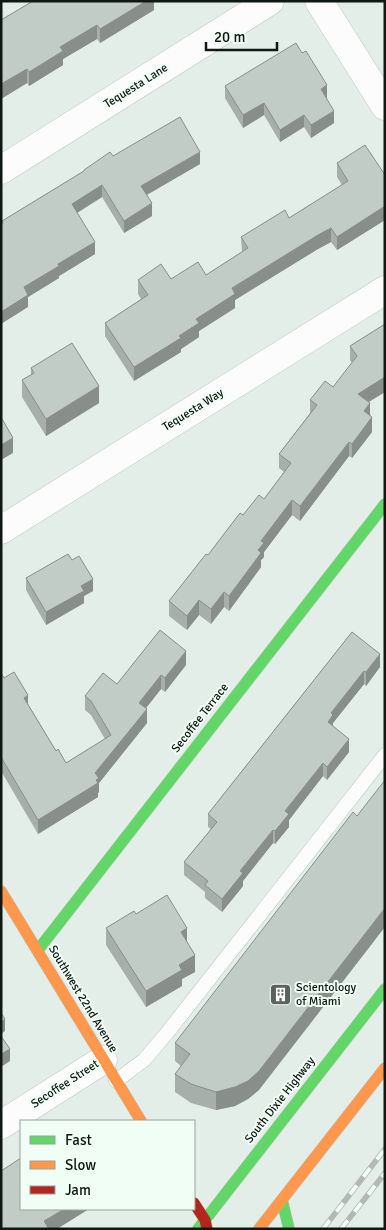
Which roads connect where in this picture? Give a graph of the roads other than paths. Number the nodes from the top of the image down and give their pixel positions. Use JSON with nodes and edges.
{"nodes":[{"id":1,"x":270,"y":1,"type":"edge"},
{"id":2,"x":320,"y":1,"type":"edge"},
{"id":3,"x":385,"y":106,"type":"edge"},
{"id":4,"x":1,"y":170,"type":"edge"},
{"id":5,"x":385,"y":290,"type":"edge"},
{"id":6,"x":385,"y":504,"type":"edge"},
{"id":7,"x":1,"y":530,"type":"edge"},
{"id":8,"x":385,"y":755,"type":"edge"},
{"id":9,"x":1,"y":891,"type":"edge"},
{"id":10,"x":38,"y":950,"type":"junction"},
{"id":11,"x":385,"y":989,"type":"edge"},
{"id":12,"x":385,"y":1068,"type":"edge"},
{"id":13,"x":110,"y":1070,"type":"junction"},
{"id":14,"x":140,"y":1120,"type":"edge"},
{"id":15,"x":1,"y":1126,"type":"edge"},
{"id":16,"x":282,"y":1200,"type":"junction"},
{"id":17,"x":195,"y":1206,"type":"edge"},
{"id":18,"x":203,"y":1226,"type":"edge"},
{"id":19,"x":218,"y":1229,"type":"edge"},
{"id":20,"x":259,"y":1229,"type":"edge"},
{"id":21,"x":289,"y":1229,"type":"edge"}],
"edges":[{"from":1,"to":4,"type":"street","name":"Tequesta Lane"},
{"from":2,"to":3,"type":"street"},
{"from":5,"to":7,"type":"street","name":"Tequesta Way"},
{"from":6,"to":10,"type":"main road","name":"Secoffee Terrace"},
{"from":8,"to":13,"type":"lane"},
{"from":9,"to":10,"type":"main road","name":"Southwest 22nd Avenue"},
{"from":10,"to":13,"type":"main road","name":"Southwest 22nd Avenue"},
{"from":11,"to":18,"type":"main road","name":"South Dixie Highway"},
{"from":12,"to":16,"type":"main road"},
{"from":13,"to":14,"type":"main road","name":"Southwest 22nd Avenue"},
{"from":13,"to":15,"type":"street","name":"Secoffee Street"},
{"from":16,"to":20,"type":"main road"},
{"from":16,"to":21,"type":"main road"},
{"from":17,"to":18,"type":"main road"},
{"from":18,"to":19,"type":"main road"}]}
